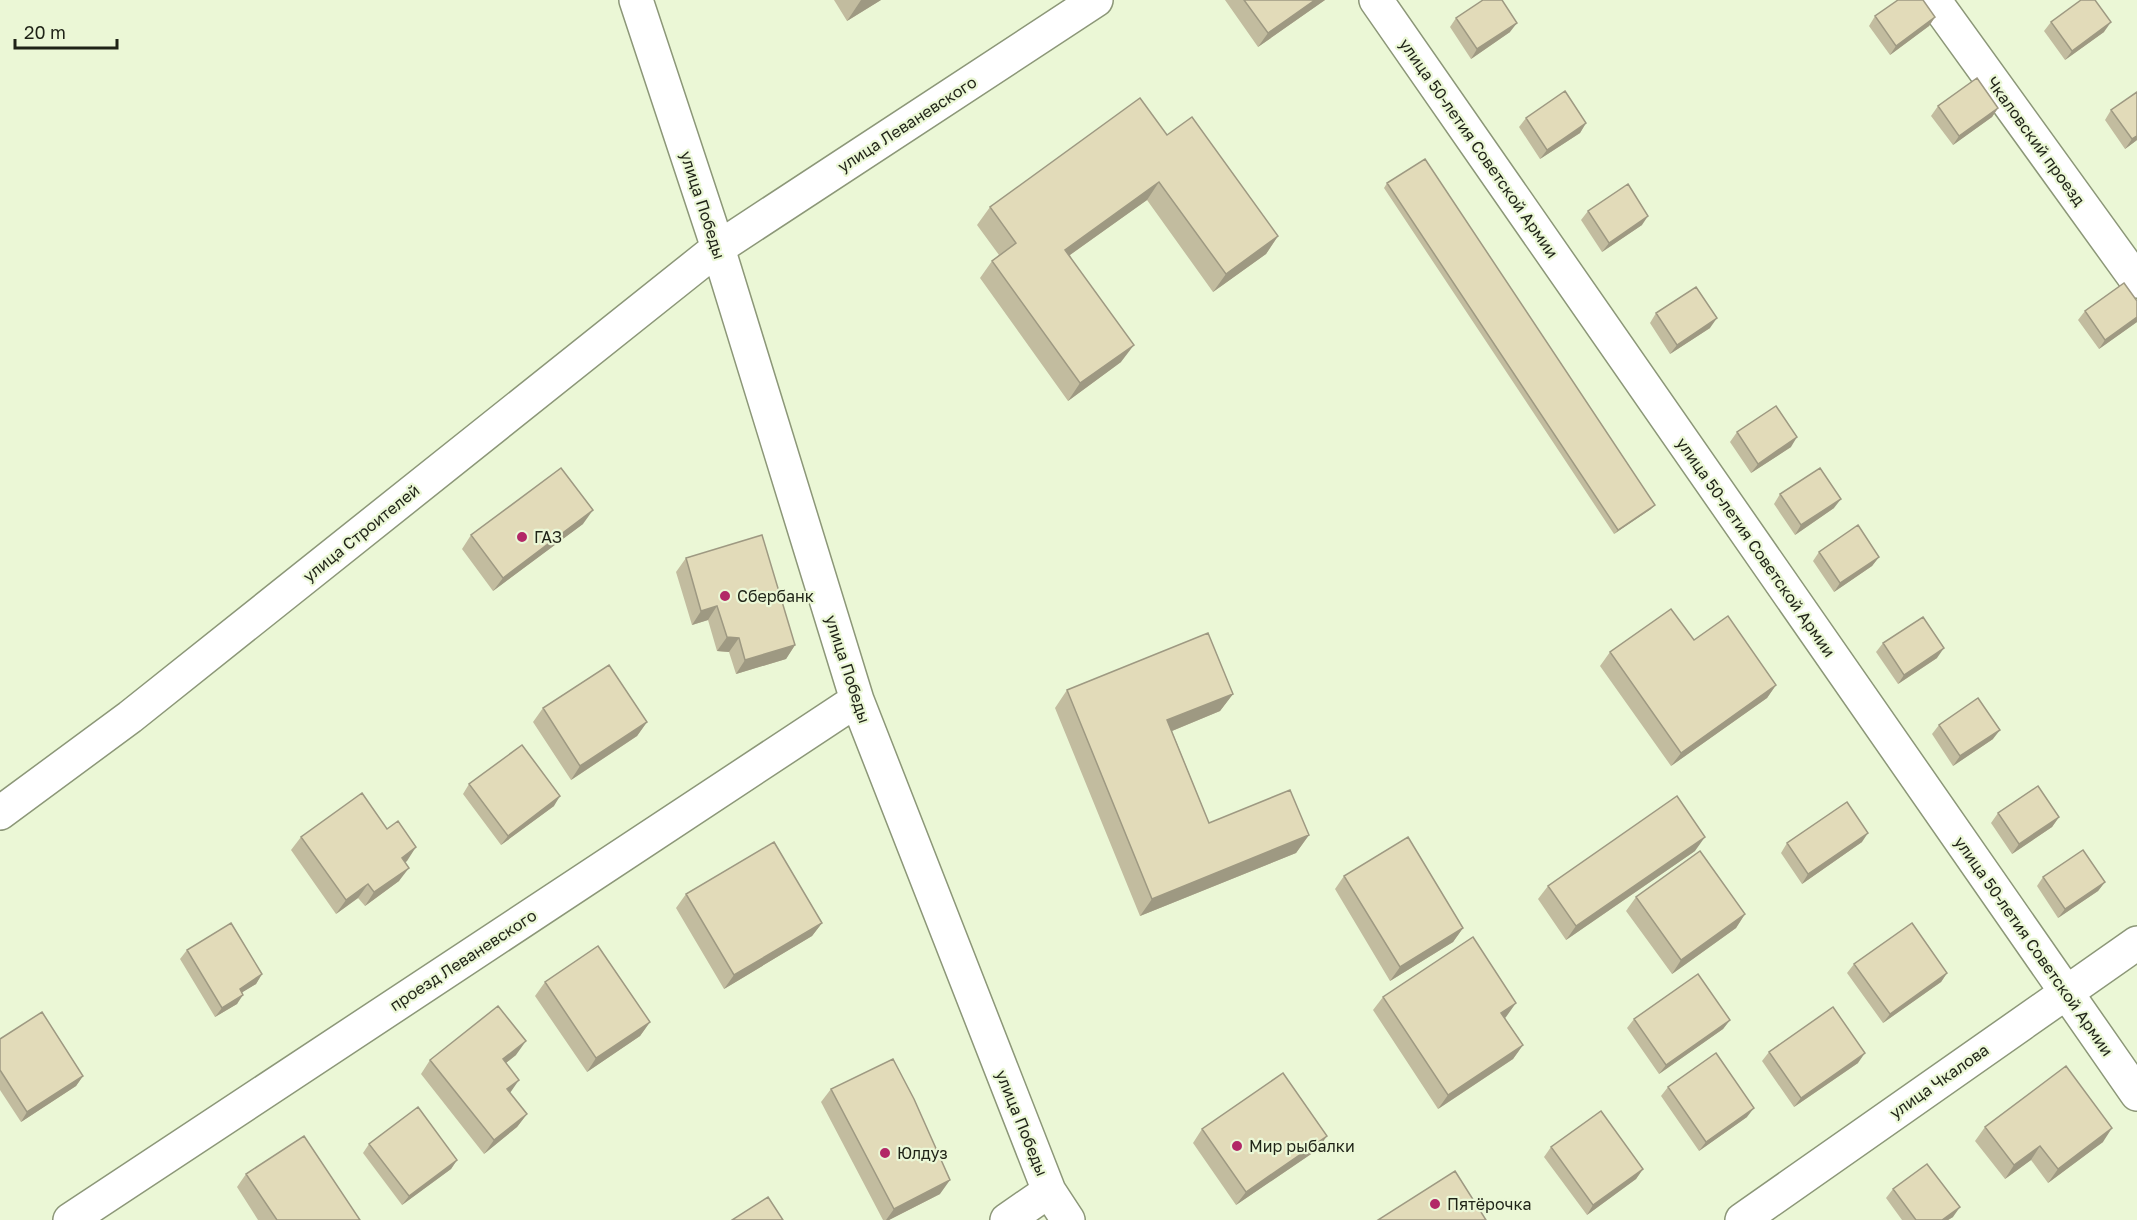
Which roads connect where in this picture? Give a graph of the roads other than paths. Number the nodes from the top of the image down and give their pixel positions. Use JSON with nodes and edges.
{"nodes":[{"id":1,"x":636,"y":0,"type":"edge"},
{"id":2,"x":1096,"y":0,"type":"edge"},
{"id":3,"x":1376,"y":0,"type":"edge"},
{"id":4,"x":1934,"y":0,"type":"edge"},
{"id":5,"x":718,"y":248,"type":"junction"},
{"id":6,"x":2137,"y":281,"type":"edge"},
{"id":7,"x":857,"y":700,"type":"junction"},
{"id":8,"x":0,"y":813,"type":"edge"},
{"id":9,"x":2137,"y":943,"type":"edge"},
{"id":10,"x":2065,"y":992,"type":"junction"},
{"id":11,"x":2137,"y":1094,"type":"edge"},
{"id":12,"x":1049,"y":1191,"type":"junction"},
{"id":13,"x":70,"y":1220,"type":"edge"},
{"id":14,"x":1007,"y":1220,"type":"edge"},
{"id":15,"x":1068,"y":1220,"type":"edge"},
{"id":16,"x":1742,"y":1220,"type":"edge"}],
"edges":[{"from":1,"to":5,"type":"street","name":"улица Победы"},
{"from":2,"to":5,"type":"street","name":"улица Леваневского"},
{"from":3,"to":10,"type":"street","name":"улица 50-летия Советской Армии"},
{"from":4,"to":6,"type":"street","name":"Чкаловский проезд"},
{"from":5,"to":7,"type":"street","name":"улица Победы"},
{"from":5,"to":8,"type":"street","name":"улица Строителей"},
{"from":7,"to":12,"type":"street","name":"улица Победы"},
{"from":7,"to":13,"type":"street","name":"проезд Леваневского"},
{"from":9,"to":10,"type":"street","name":"улица Чкалова"},
{"from":10,"to":11,"type":"street","name":"улица 50-летия Советской Армии"},
{"from":10,"to":16,"type":"street","name":"улица Чкалова"},
{"from":12,"to":14,"type":"street"},
{"from":12,"to":15,"type":"street","name":"улица Победы"}]}
